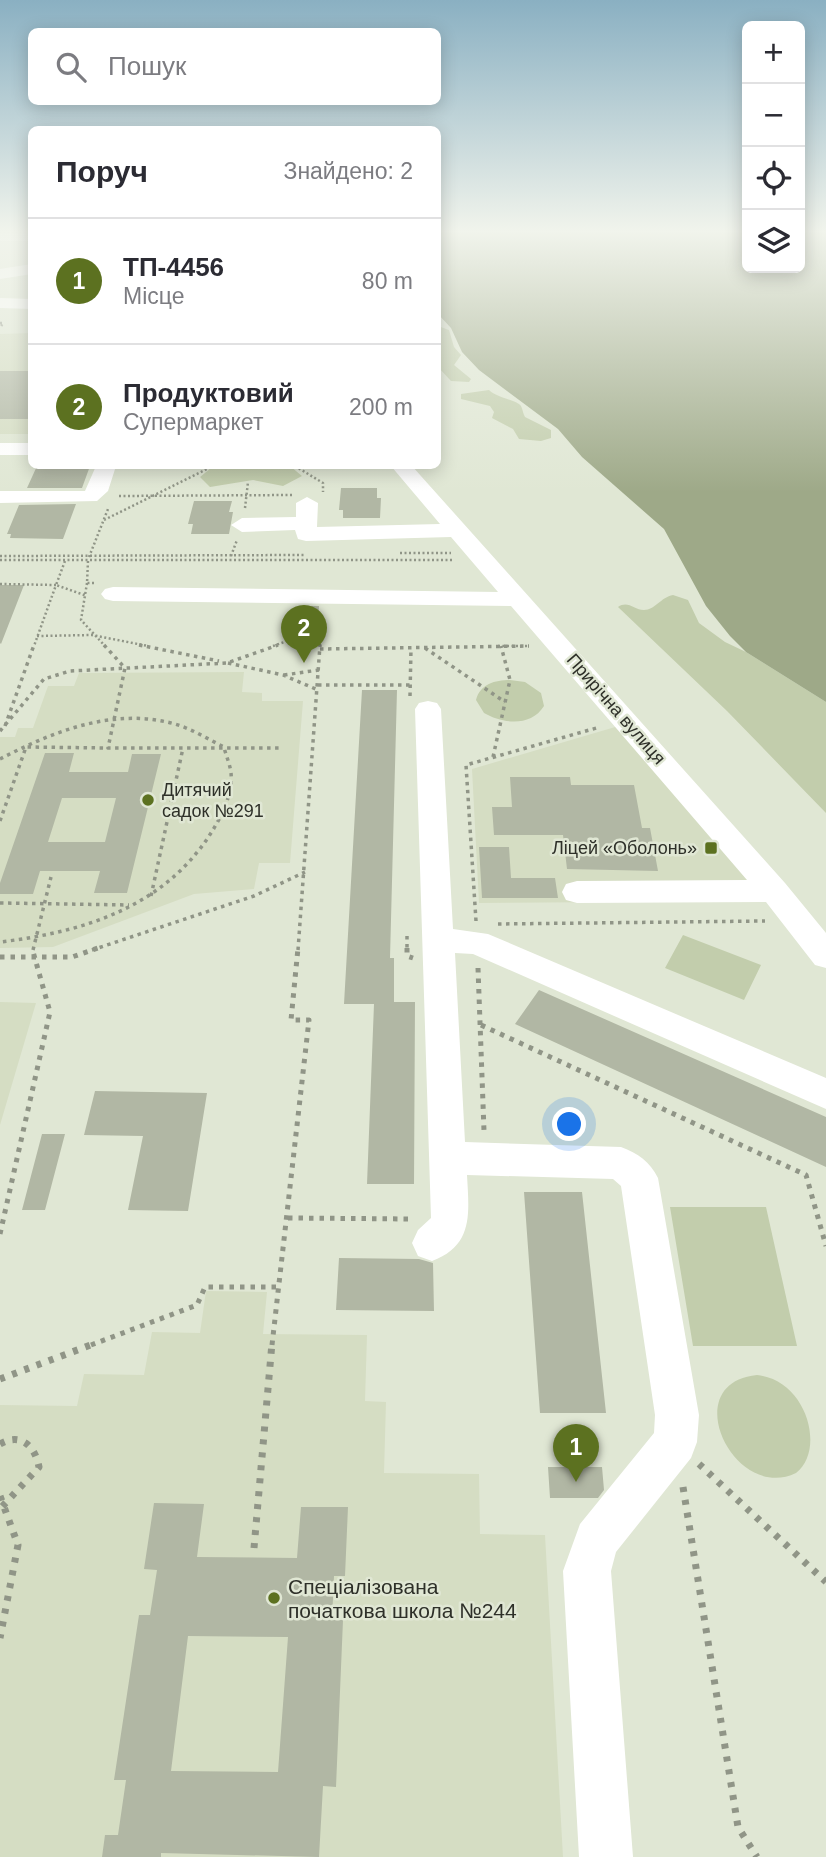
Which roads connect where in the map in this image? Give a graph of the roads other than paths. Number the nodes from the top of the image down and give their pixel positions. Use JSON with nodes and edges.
{"nodes":[{"id":1,"x":0,"y":449,"type":"edge"},
{"id":2,"x":28,"y":449,"type":"edge"},
{"id":3,"x":106,"y":469,"type":"edge"},
{"id":4,"x":403,"y":469,"type":"edge"},
{"id":5,"x":0,"y":497,"type":"edge"},
{"id":6,"x":242,"y":525,"type":"dead end"},
{"id":7,"x":458,"y":541,"type":"junction"},
{"id":8,"x":113,"y":594,"type":"road end"},
{"id":9,"x":520,"y":598,"type":"junction"},
{"id":10,"x":419,"y":697,"type":"road end"},
{"id":11,"x":774,"y":891,"type":"junction"},
{"id":12,"x":577,"y":892,"type":"dead end"},
{"id":13,"x":438,"y":941,"type":"junction"},
{"id":14,"x":826,"y":956,"type":"edge"},
{"id":15,"x":826,"y":1094,"type":"edge"},
{"id":16,"x":446,"y":1158,"type":"junction"},
{"id":17,"x":432,"y":1244,"type":"dead end"},
{"id":18,"x":606,"y":1857,"type":"edge"}],
"edges":[{"from":1,"to":2,"type":"street"},
{"from":3,"to":5,"type":"street"},
{"from":4,"to":7,"type":"street","name":"Прирічна вулиця"},
{"from":6,"to":7,"type":"street"},
{"from":7,"to":9,"type":"street","name":"Прирічна вулиця"},
{"from":8,"to":9,"type":"street"},
{"from":9,"to":11,"type":"street","name":"Прирічна вулиця"},
{"from":10,"to":13,"type":"street"},
{"from":11,"to":12,"type":"street"},
{"from":11,"to":14,"type":"street","name":"Прирічна вулиця"},
{"from":13,"to":15,"type":"street"},
{"from":13,"to":16,"type":"street"},
{"from":16,"to":17,"type":"street"},
{"from":16,"to":18,"type":"street"}]}
